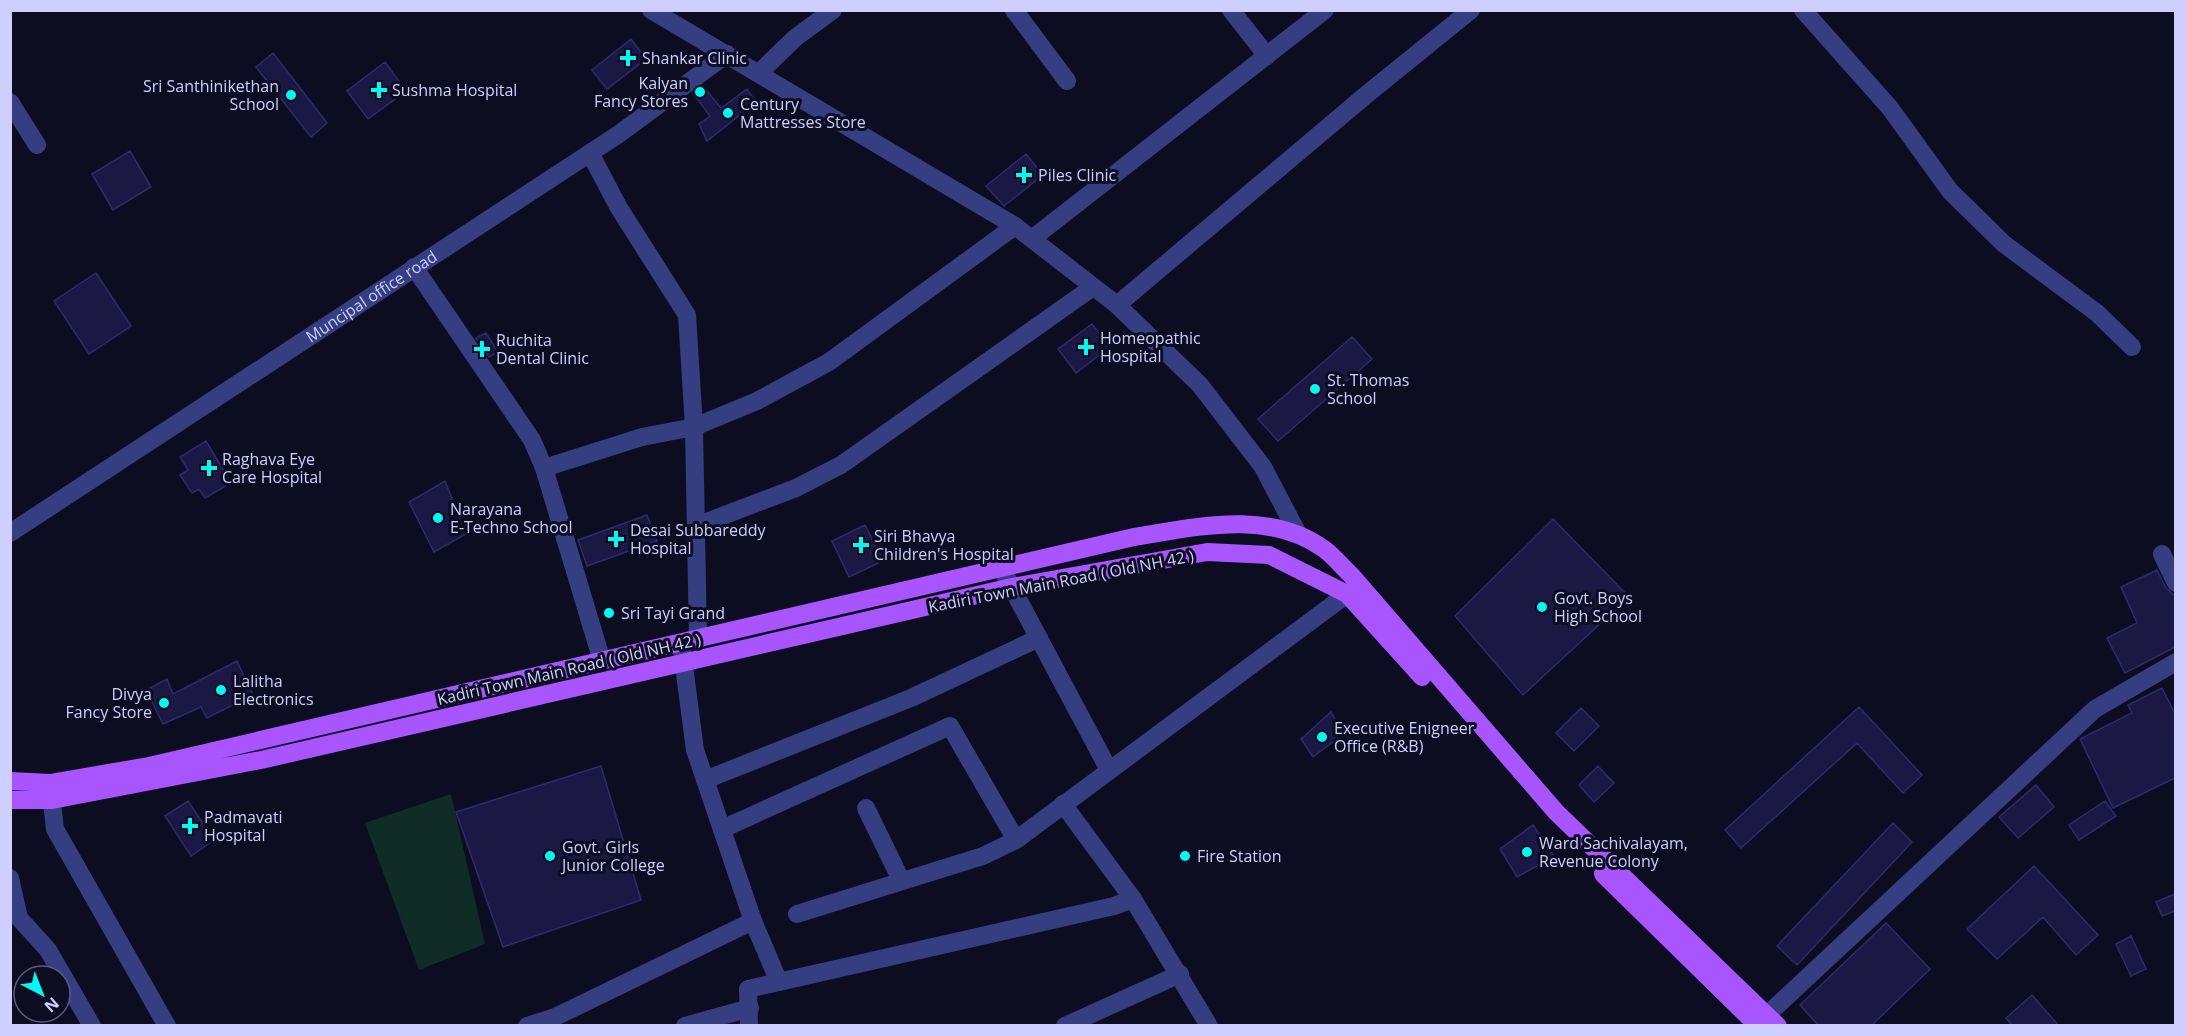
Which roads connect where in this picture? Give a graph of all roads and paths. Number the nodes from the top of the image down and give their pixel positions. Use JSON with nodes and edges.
{"nodes":[{"id":1,"x":651,"y":10,"type":"edge"},
{"id":2,"x":833,"y":10,"type":"edge"},
{"id":3,"x":1014,"y":10,"type":"edge"},
{"id":4,"x":1231,"y":10,"type":"edge"},
{"id":5,"x":1325,"y":10,"type":"edge"},
{"id":6,"x":1471,"y":10,"type":"edge"},
{"id":7,"x":1803,"y":10,"type":"edge"},
{"id":8,"x":727,"y":54,"type":"junction"},
{"id":9,"x":1267,"y":56,"type":"junction"},
{"id":10,"x":759,"y":73,"type":"junction"},
{"id":11,"x":1067,"y":81,"type":"dead end"},
{"id":12,"x":10,"y":102,"type":"edge"},
{"id":13,"x":37,"y":145,"type":"dead end"},
{"id":14,"x":590,"y":153,"type":"junction"},
{"id":15,"x":1015,"y":226,"type":"junction"},
{"id":16,"x":1033,"y":238,"type":"junction"},
{"id":17,"x":414,"y":267,"type":"junction"},
{"id":18,"x":1093,"y":287,"type":"junction"},
{"id":19,"x":1117,"y":305,"type":"junction"},
{"id":20,"x":2132,"y":346,"type":"dead end"},
{"id":21,"x":694,"y":427,"type":"junction"},
{"id":22,"x":543,"y":468,"type":"junction"},
{"id":23,"x":696,"y":526,"type":"junction"},
{"id":24,"x":10,"y":533,"type":"edge"},
{"id":25,"x":1298,"y":534,"type":"junction"},
{"id":26,"x":2162,"y":554,"type":"dead end"},
{"id":27,"x":1002,"y":569,"type":"junction"},
{"id":28,"x":2175,"y":583,"type":"edge"},
{"id":29,"x":1012,"y":587,"type":"junction"},
{"id":30,"x":1353,"y":590,"type":"junction"},
{"id":31,"x":1039,"y":638,"type":"junction"},
{"id":32,"x":689,"y":641,"type":"junction"},
{"id":33,"x":602,"y":661,"type":"junction"},
{"id":34,"x":2175,"y":662,"type":"edge"},
{"id":35,"x":684,"y":664,"type":"junction"},
{"id":36,"x":1109,"y":770,"type":"junction"},
{"id":37,"x":10,"y":780,"type":"edge"},
{"id":38,"x":705,"y":780,"type":"junction"},
{"id":39,"x":51,"y":791,"type":"junction"},
{"id":40,"x":10,"y":800,"type":"edge"},
{"id":41,"x":1063,"y":804,"type":"junction"},
{"id":42,"x":866,"y":808,"type":"dead end"},
{"id":43,"x":722,"y":829,"type":"junction"},
{"id":44,"x":1016,"y":840,"type":"junction"},
{"id":45,"x":901,"y":880,"type":"junction"},
{"id":46,"x":12,"y":885,"type":"edge"},
{"id":47,"x":1133,"y":898,"type":"junction"},
{"id":48,"x":797,"y":914,"type":"dead end"},
{"id":49,"x":753,"y":921,"type":"junction"},
{"id":50,"x":1180,"y":974,"type":"junction"},
{"id":51,"x":779,"y":982,"type":"junction"},
{"id":52,"x":750,"y":1017,"type":"edge"},
{"id":53,"x":1768,"y":1022,"type":"edge"},
{"id":54,"x":92,"y":1026,"type":"edge"},
{"id":55,"x":167,"y":1026,"type":"edge"},
{"id":56,"x":527,"y":1026,"type":"edge"},
{"id":57,"x":685,"y":1026,"type":"edge"},
{"id":58,"x":1065,"y":1026,"type":"edge"},
{"id":59,"x":1209,"y":1026,"type":"edge"}],
"edges":[{"from":1,"to":8,"type":"street"},
{"from":2,"to":10,"type":"street"},
{"from":3,"to":11,"type":"street"},
{"from":4,"to":9,"type":"street"},
{"from":5,"to":9,"type":"street"},
{"from":6,"to":19,"type":"street"},
{"from":7,"to":20,"type":"street"},
{"from":8,"to":10,"type":"street"},
{"from":8,"to":14,"type":"street","name":"Muncipal office road"},
{"from":9,"to":16,"type":"street"},
{"from":10,"to":15,"type":"street"},
{"from":12,"to":13,"type":"street"},
{"from":14,"to":17,"type":"street","name":"Muncipal office road"},
{"from":14,"to":21,"type":"street"},
{"from":15,"to":16,"type":"street"},
{"from":15,"to":21,"type":"street"},
{"from":16,"to":18,"type":"street"},
{"from":17,"to":22,"type":"street"},
{"from":17,"to":24,"type":"street","name":"Muncipal office road"},
{"from":18,"to":19,"type":"street"},
{"from":18,"to":23,"type":"street"},
{"from":19,"to":25,"type":"street"},
{"from":21,"to":22,"type":"street"},
{"from":21,"to":23,"type":"street"},
{"from":22,"to":33,"type":"street"},
{"from":23,"to":32,"type":"street"},
{"from":25,"to":27,"type":"main road","name":"Kadiri Town Main Road ( Old NH 42 )"},
{"from":25,"to":30,"type":"main road","name":"Kadiri Town Main Road ( Old NH 42 )"},
{"from":26,"to":28,"type":"street"},
{"from":27,"to":29,"type":"street"},
{"from":27,"to":32,"type":"main road","name":"Kadiri Town Main Road ( Old NH 42 )"},
{"from":29,"to":30,"type":"main road","name":"Kadiri Town Main Road ( Old NH 42 )"},
{"from":29,"to":31,"type":"street"},
{"from":29,"to":35,"type":"main road","name":"Kadiri Town Main Road ( Old NH 42 )"},
{"from":30,"to":36,"type":"street"},
{"from":30,"to":53,"type":"main road","name":"Kadiri Town Main Road ( Old NH 42 )"},
{"from":31,"to":36,"type":"street"},
{"from":31,"to":38,"type":"street"},
{"from":32,"to":33,"type":"main road","name":"Kadiri Town Main Road ( Old NH 42 )"},
{"from":32,"to":35,"type":"street"},
{"from":33,"to":39,"type":"main road","name":"Kadiri Town Main Road ( Old NH 42 )"},
{"from":34,"to":53,"type":"street"},
{"from":35,"to":38,"type":"street"},
{"from":35,"to":39,"type":"main road","name":"Kadiri Town Main Road ( Old NH 42 )"},
{"from":36,"to":41,"type":"street"},
{"from":37,"to":39,"type":"main road","name":"Kadiri Town Main Road ( Old NH 42 )"},
{"from":38,"to":43,"type":"street"},
{"from":39,"to":40,"type":"main road","name":"Kadiri Town Main Road ( Old NH 42 )"},
{"from":39,"to":55,"type":"street"},
{"from":41,"to":44,"type":"street"},
{"from":41,"to":47,"type":"street"},
{"from":42,"to":45,"type":"street"},
{"from":43,"to":44,"type":"street"},
{"from":43,"to":49,"type":"street"},
{"from":44,"to":45,"type":"street"},
{"from":45,"to":48,"type":"street"},
{"from":46,"to":54,"type":"street"},
{"from":47,"to":50,"type":"street"},
{"from":47,"to":51,"type":"street"},
{"from":49,"to":51,"type":"street"},
{"from":49,"to":56,"type":"street"},
{"from":50,"to":58,"type":"street"},
{"from":50,"to":59,"type":"street"},
{"from":51,"to":52,"type":"street"},
{"from":52,"to":57,"type":"street"}]}
